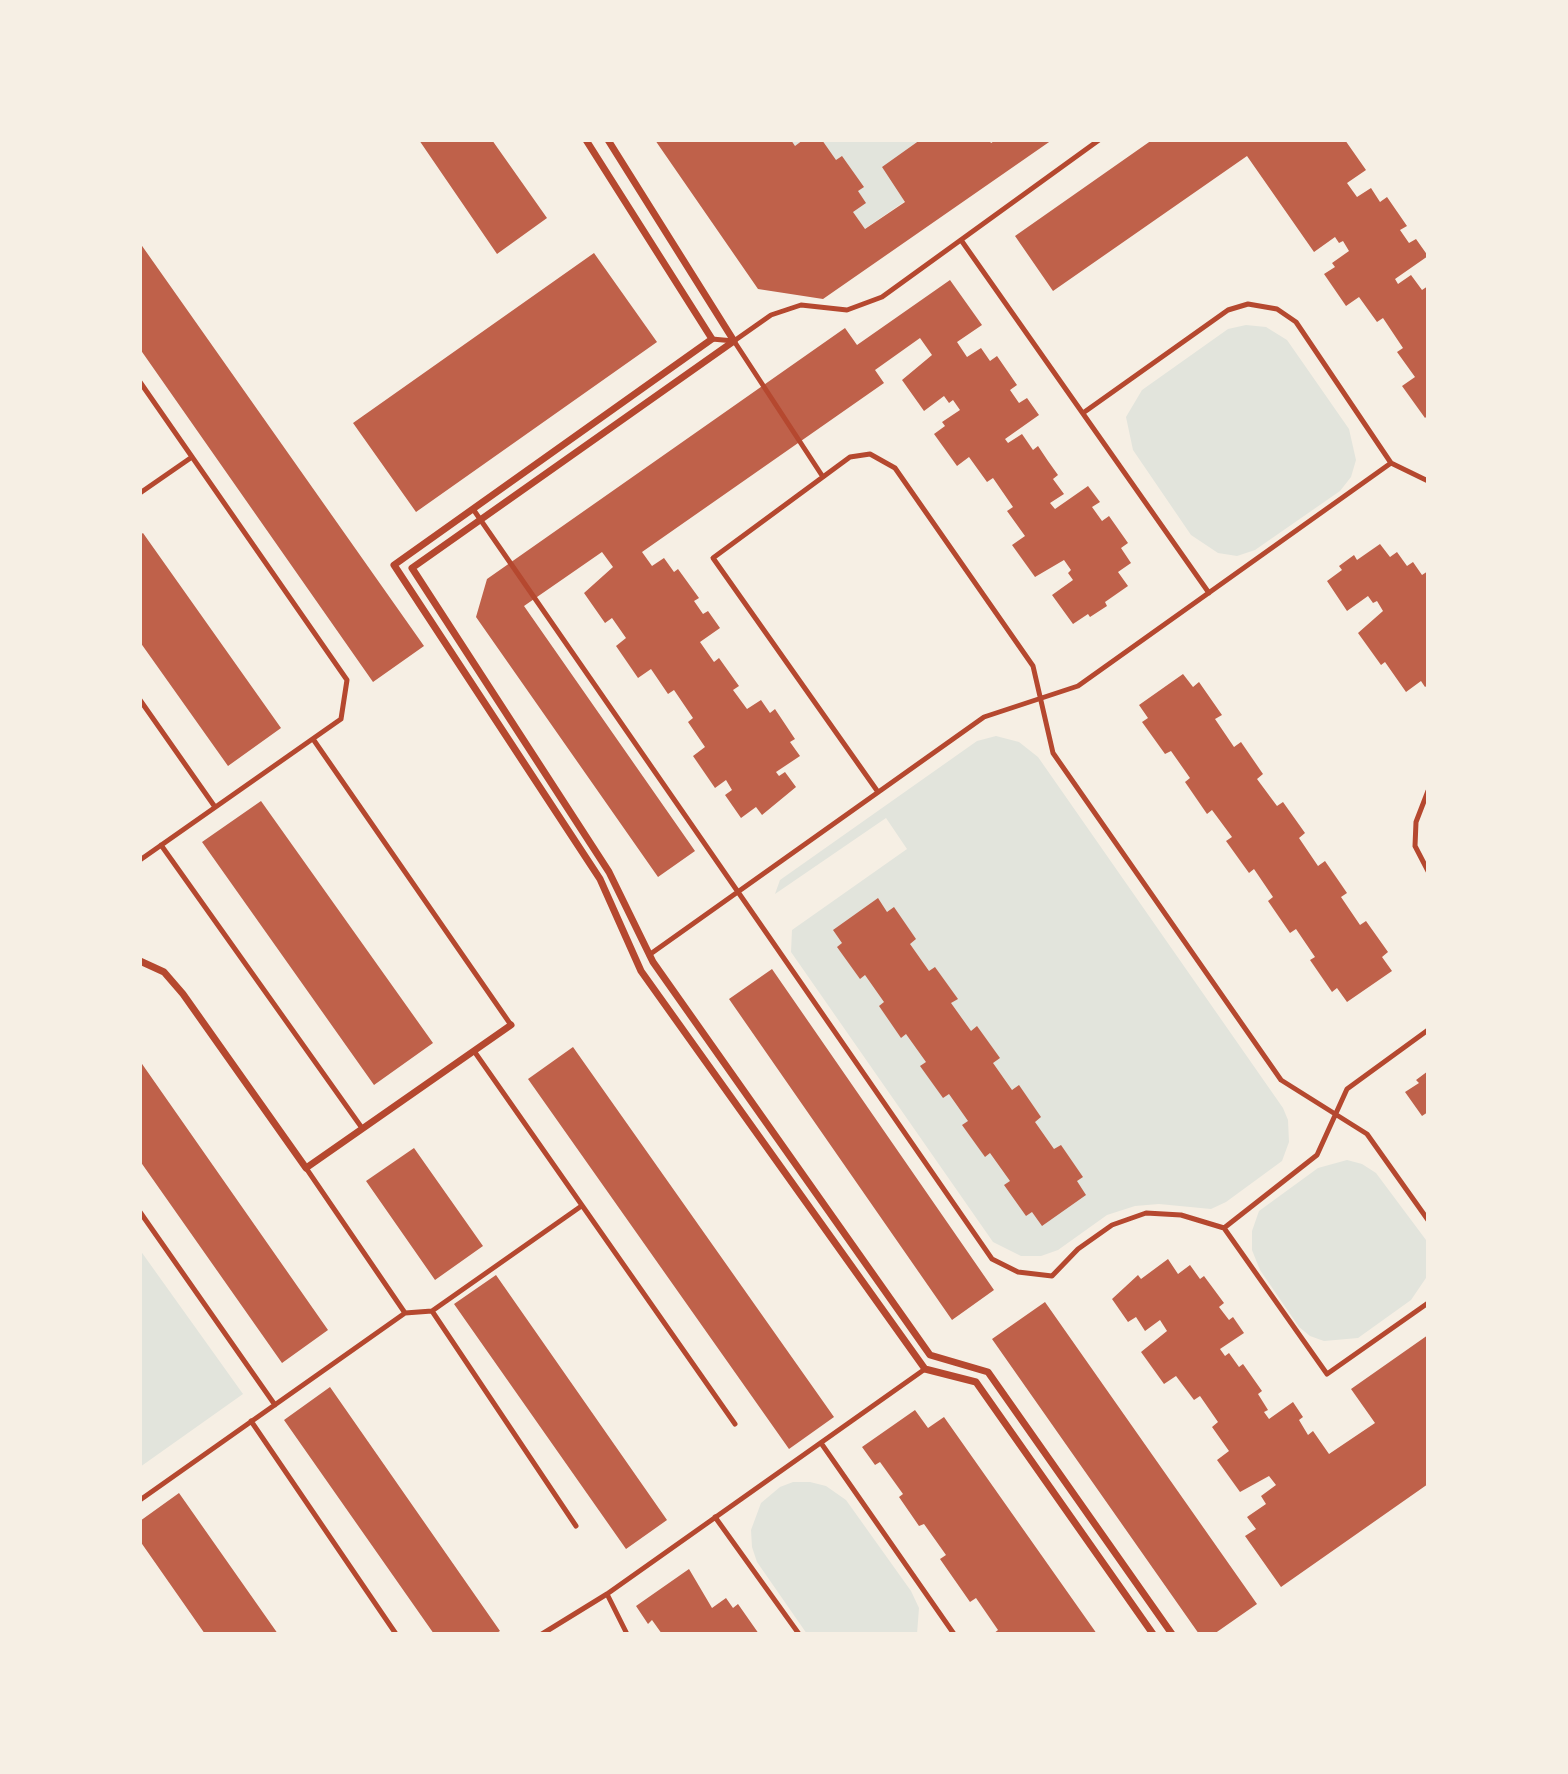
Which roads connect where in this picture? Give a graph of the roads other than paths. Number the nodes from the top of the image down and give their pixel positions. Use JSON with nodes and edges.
{"nodes":[{"id":1,"x":586,"y":140,"type":"edge"},
{"id":2,"x":608,"y":140,"type":"edge"},
{"id":3,"x":1099,"y":140,"type":"edge"},
{"id":4,"x":961,"y":240,"type":"junction"},
{"id":5,"x":712,"y":339,"type":"junction"},
{"id":6,"x":734,"y":341,"type":"junction"},
{"id":7,"x":140,"y":382,"type":"edge"},
{"id":8,"x":1083,"y":413,"type":"junction"},
{"id":9,"x":192,"y":457,"type":"junction"},
{"id":10,"x":1391,"y":463,"type":"junction"},
{"id":11,"x":823,"y":477,"type":"junction"},
{"id":12,"x":1428,"y":481,"type":"edge"},
{"id":13,"x":140,"y":493,"type":"edge"},
{"id":14,"x":473,"y":509,"type":"junction"},
{"id":15,"x":1209,"y":593,"type":"junction"},
{"id":16,"x":1041,"y":698,"type":"junction"},
{"id":17,"x":140,"y":700,"type":"edge"},
{"id":18,"x":313,"y":739,"type":"junction"},
{"id":19,"x":1428,"y":791,"type":"edge"},
{"id":20,"x":878,"y":792,"type":"junction"},
{"id":21,"x":215,"y":807,"type":"junction"},
{"id":22,"x":161,"y":845,"type":"junction"},
{"id":23,"x":140,"y":860,"type":"edge"},
{"id":24,"x":1428,"y":871,"type":"edge"},
{"id":25,"x":649,"y":955,"type":"junction"},
{"id":26,"x":140,"y":961,"type":"edge"},
{"id":27,"x":512,"y":1025,"type":"joint"},
{"id":28,"x":1428,"y":1030,"type":"edge"},
{"id":29,"x":474,"y":1051,"type":"junction"},
{"id":30,"x":1336,"y":1114,"type":"junction"},
{"id":31,"x":362,"y":1128,"type":"junction"},
{"id":32,"x":306,"y":1168,"type":"junction"},
{"id":33,"x":580,"y":1207,"type":"junction"},
{"id":34,"x":140,"y":1212,"type":"edge"},
{"id":35,"x":1428,"y":1220,"type":"edge"},
{"id":36,"x":1224,"y":1228,"type":"junction"},
{"id":37,"x":1428,"y":1303,"type":"edge"},
{"id":38,"x":432,"y":1311,"type":"junction"},
{"id":39,"x":405,"y":1313,"type":"junction"},
{"id":40,"x":925,"y":1369,"type":"junction"},
{"id":41,"x":275,"y":1405,"type":"junction"},
{"id":42,"x":251,"y":1421,"type":"junction"},
{"id":43,"x":735,"y":1423,"type":"dead end"},
{"id":44,"x":821,"y":1443,"type":"junction"},
{"id":45,"x":140,"y":1500,"type":"edge"},
{"id":46,"x":715,"y":1517,"type":"junction"},
{"id":47,"x":576,"y":1526,"type":"dead end"},
{"id":48,"x":607,"y":1594,"type":"junction"},
{"id":49,"x":396,"y":1634,"type":"edge"},
{"id":50,"x":541,"y":1634,"type":"edge"},
{"id":51,"x":627,"y":1634,"type":"edge"},
{"id":52,"x":799,"y":1634,"type":"edge"},
{"id":53,"x":954,"y":1634,"type":"edge"},
{"id":54,"x":1153,"y":1634,"type":"edge"},
{"id":55,"x":1172,"y":1634,"type":"edge"}],
"edges":[{"from":1,"to":5,"type":"street"},
{"from":2,"to":6,"type":"street"},
{"from":3,"to":4,"type":"lane"},
{"from":4,"to":6,"type":"lane"},
{"from":4,"to":8,"type":"lane"},
{"from":5,"to":6,"type":"lane"},
{"from":5,"to":14,"type":"street"},
{"from":6,"to":11,"type":"lane"},
{"from":6,"to":25,"type":"street"},
{"from":7,"to":9,"type":"lane"},
{"from":8,"to":10,"type":"lane"},
{"from":8,"to":15,"type":"lane"},
{"from":9,"to":13,"type":"lane"},
{"from":9,"to":18,"type":"lane"},
{"from":10,"to":12,"type":"lane"},
{"from":10,"to":15,"type":"lane"},
{"from":11,"to":16,"type":"lane"},
{"from":11,"to":20,"type":"lane"},
{"from":14,"to":36,"type":"lane"},
{"from":14,"to":40,"type":"street"},
{"from":15,"to":16,"type":"lane"},
{"from":16,"to":20,"type":"lane"},
{"from":16,"to":30,"type":"lane"},
{"from":17,"to":21,"type":"lane"},
{"from":18,"to":21,"type":"lane"},
{"from":18,"to":27,"type":"lane"},
{"from":19,"to":24,"type":"lane"},
{"from":20,"to":25,"type":"lane"},
{"from":21,"to":22,"type":"lane"},
{"from":22,"to":23,"type":"lane"},
{"from":22,"to":31,"type":"lane"},
{"from":25,"to":55,"type":"street"},
{"from":26,"to":32,"type":"street"},
{"from":27,"to":29,"type":"street"},
{"from":28,"to":30,"type":"lane"},
{"from":29,"to":31,"type":"street"},
{"from":29,"to":33,"type":"lane"},
{"from":30,"to":35,"type":"lane"},
{"from":30,"to":36,"type":"lane"},
{"from":31,"to":32,"type":"street"},
{"from":32,"to":39,"type":"lane"},
{"from":33,"to":38,"type":"lane"},
{"from":33,"to":43,"type":"lane"},
{"from":34,"to":41,"type":"lane"},
{"from":36,"to":37,"type":"lane"},
{"from":38,"to":39,"type":"lane"},
{"from":38,"to":47,"type":"lane"},
{"from":39,"to":41,"type":"lane"},
{"from":40,"to":44,"type":"lane"},
{"from":40,"to":54,"type":"street"},
{"from":41,"to":42,"type":"lane"},
{"from":42,"to":45,"type":"lane"},
{"from":42,"to":49,"type":"lane"},
{"from":44,"to":46,"type":"lane"},
{"from":44,"to":53,"type":"lane"},
{"from":46,"to":48,"type":"lane"},
{"from":46,"to":52,"type":"lane"},
{"from":48,"to":50,"type":"lane"},
{"from":48,"to":51,"type":"lane"}]}
